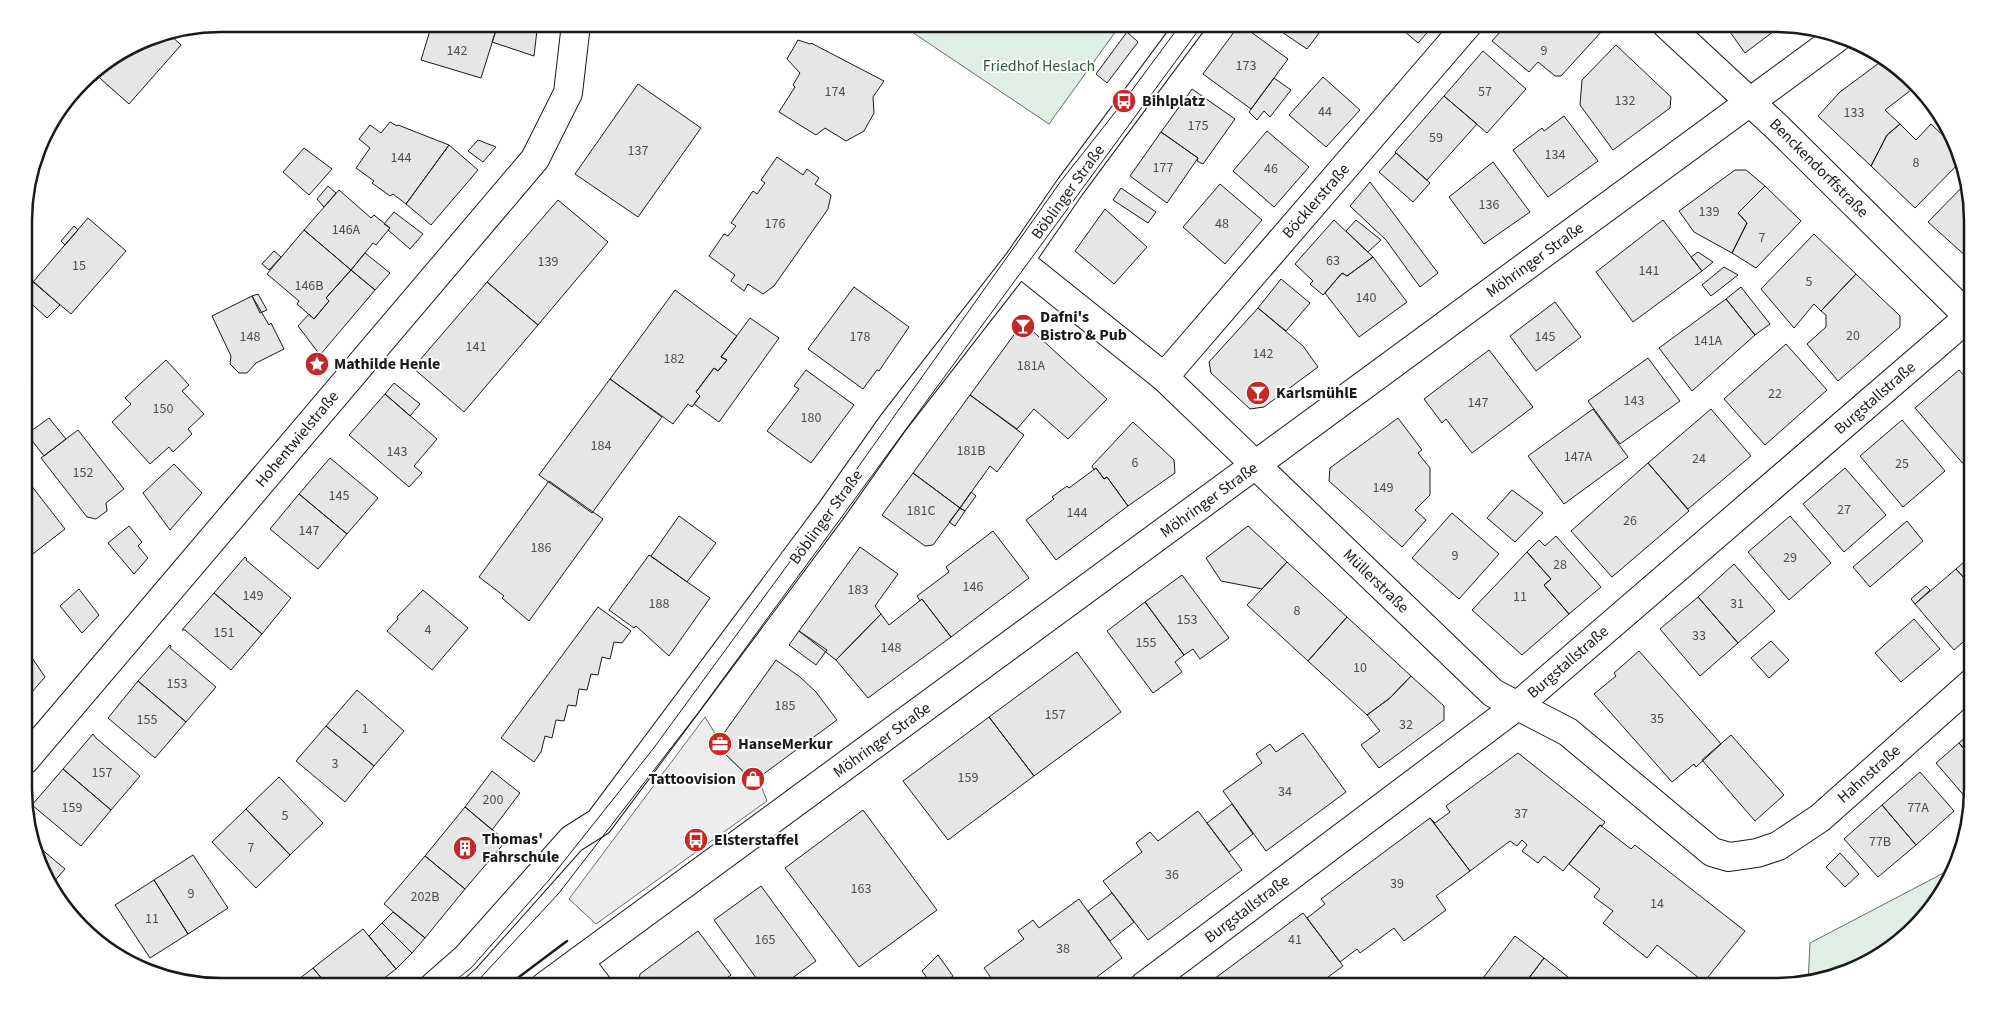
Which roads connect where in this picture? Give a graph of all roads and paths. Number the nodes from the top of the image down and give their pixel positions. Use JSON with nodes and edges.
{"nodes":[{"id":1,"x":575,"y":32,"type":"edge"},
{"id":2,"x":1185,"y":32,"type":"edge"},
{"id":3,"x":1461,"y":32,"type":"edge"},
{"id":4,"x":1675,"y":32,"type":"edge"},
{"id":5,"x":1832,"y":42,"type":"edge"},
{"id":6,"x":1751,"y":102,"type":"junction"},
{"id":7,"x":1019,"y":261,"type":"junction"},
{"id":8,"x":1964,"y":309,"type":"edge"},
{"id":9,"x":1964,"y":320,"type":"edge"},
{"id":10,"x":1164,"y":377,"type":"junction"},
{"id":11,"x":1256,"y":466,"type":"junction"},
{"id":12,"x":1964,"y":690,"type":"edge"},
{"id":13,"x":1517,"y":706,"type":"junction"},
{"id":14,"x":32,"y":752,"type":"edge"},
{"id":15,"x":1757,"y":853,"type":"joint"},
{"id":16,"x":579,"y":961,"type":"junction"},
{"id":17,"x":443,"y":978,"type":"edge"},
{"id":18,"x":556,"y":978,"type":"edge"},
{"id":19,"x":592,"y":978,"type":"edge"},
{"id":20,"x":1155,"y":978,"type":"edge"}],
"edges":[{"from":1,"to":14,"type":"street","name":"Hohentwielstraße"},
{"from":2,"to":7,"type":"street","name":"Böblinger Straße"},
{"from":3,"to":10,"type":"street","name":"Böcklerstraße"},
{"from":4,"to":6,"type":"street","name":"Benckendorffstraße"},
{"from":5,"to":6,"type":"street","name":"Möhringer Straße"},
{"from":6,"to":8,"type":"street","name":"Benckendorffstraße"},
{"from":6,"to":11,"type":"street","name":"Möhringer Straße"},
{"from":7,"to":10,"type":"street","name":"Müllerstraße"},
{"from":7,"to":17,"type":"street","name":"Böblinger Straße"},
{"from":9,"to":13,"type":"street","name":"Burgstallstraße"},
{"from":10,"to":11,"type":"street","name":"Müllerstraße"},
{"from":11,"to":13,"type":"street","name":"Müllerstraße"},
{"from":11,"to":16,"type":"street","name":"Möhringer Straße"},
{"from":12,"to":15,"type":"street","name":"Hahnstraße"},
{"from":13,"to":15,"type":"street","name":"Müllerstraße"},
{"from":13,"to":20,"type":"street","name":"Burgstallstraße"},
{"from":16,"to":18,"type":"street"},
{"from":16,"to":19,"type":"street"}]}
